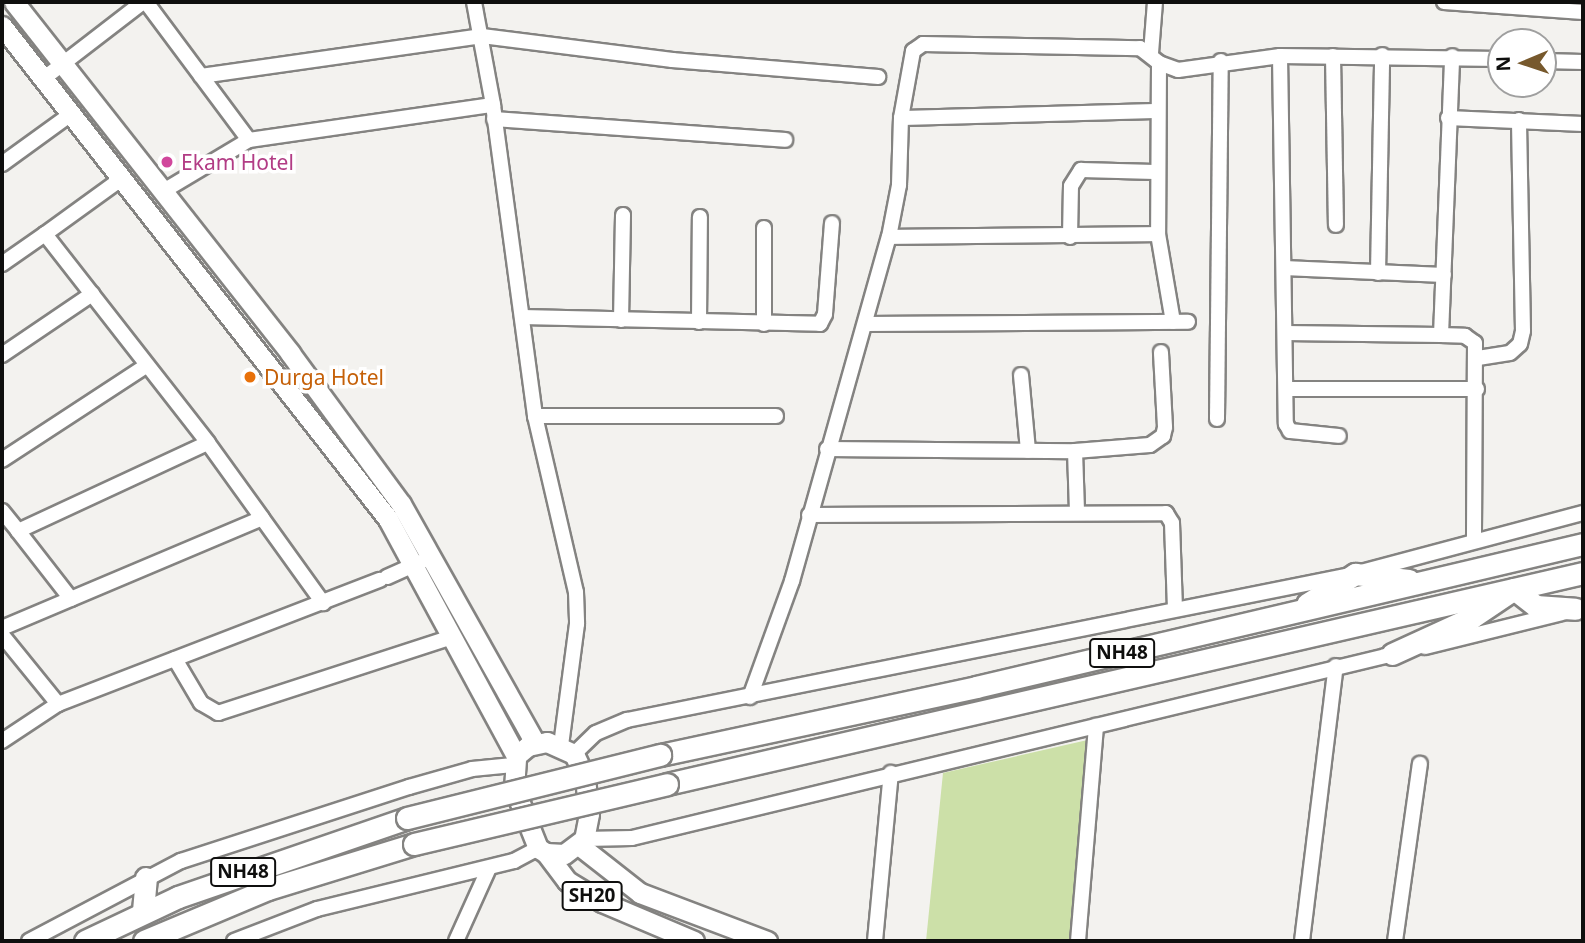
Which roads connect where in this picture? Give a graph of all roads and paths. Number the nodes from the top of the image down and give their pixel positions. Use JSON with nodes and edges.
{"nodes":[{"id":1,"x":14,"y":2,"type":"edge"},
{"id":2,"x":144,"y":2,"type":"edge"},
{"id":3,"x":474,"y":2,"type":"edge"},
{"id":4,"x":1155,"y":2,"type":"edge"},
{"id":5,"x":1444,"y":2,"type":"edge"},
{"id":6,"x":1583,"y":12,"type":"edge"},
{"id":7,"x":2,"y":26,"type":"edge"},
{"id":8,"x":482,"y":36,"type":"junction"},
{"id":9,"x":1382,"y":55,"type":"junction"},
{"id":10,"x":1280,"y":56,"type":"junction"},
{"id":11,"x":1333,"y":56,"type":"junction"},
{"id":12,"x":1452,"y":57,"type":"junction"},
{"id":13,"x":1155,"y":58,"type":"junction"},
{"id":14,"x":1487,"y":58,"type":"edge"},
{"id":15,"x":1222,"y":61,"type":"junction"},
{"id":16,"x":1557,"y":61,"type":"edge"},
{"id":17,"x":1583,"y":62,"type":"edge"},
{"id":18,"x":61,"y":63,"type":"junction"},
{"id":19,"x":201,"y":76,"type":"junction"},
{"id":20,"x":878,"y":77,"type":"dead end"},
{"id":21,"x":43,"y":79,"type":"junction"},
{"id":22,"x":1157,"y":111,"type":"junction"},
{"id":23,"x":494,"y":112,"type":"junction"},
{"id":24,"x":71,"y":114,"type":"junction"},
{"id":25,"x":901,"y":118,"type":"junction"},
{"id":26,"x":1448,"y":118,"type":"junction"},
{"id":27,"x":1519,"y":120,"type":"junction"},
{"id":28,"x":1583,"y":124,"type":"edge"},
{"id":29,"x":249,"y":140,"type":"junction"},
{"id":30,"x":785,"y":140,"type":"dead end"},
{"id":31,"x":2,"y":163,"type":"edge"},
{"id":32,"x":1156,"y":172,"type":"junction"},
{"id":33,"x":121,"y":179,"type":"junction"},
{"id":34,"x":162,"y":192,"type":"junction"},
{"id":35,"x":623,"y":215,"type":"dead end"},
{"id":36,"x":700,"y":217,"type":"dead end"},
{"id":37,"x":183,"y":218,"type":"junction"},
{"id":38,"x":832,"y":223,"type":"dead end"},
{"id":39,"x":1336,"y":225,"type":"dead end"},
{"id":40,"x":764,"y":228,"type":"dead end"},
{"id":41,"x":165,"y":233,"type":"junction"},
{"id":42,"x":45,"y":234,"type":"junction"},
{"id":43,"x":1158,"y":234,"type":"junction"},
{"id":44,"x":889,"y":237,"type":"junction"},
{"id":45,"x":1070,"y":237,"type":"junction"},
{"id":46,"x":2,"y":264,"type":"edge"},
{"id":47,"x":1283,"y":268,"type":"junction"},
{"id":48,"x":1378,"y":273,"type":"junction"},
{"id":49,"x":1444,"y":275,"type":"junction"},
{"id":50,"x":92,"y":294,"type":"junction"},
{"id":51,"x":522,"y":317,"type":"junction"},
{"id":52,"x":621,"y":320,"type":"junction"},
{"id":53,"x":699,"y":322,"type":"junction"},
{"id":54,"x":1173,"y":322,"type":"junction"},
{"id":55,"x":1188,"y":322,"type":"dead end"},
{"id":56,"x":764,"y":324,"type":"junction"},
{"id":57,"x":865,"y":324,"type":"junction"},
{"id":58,"x":1285,"y":333,"type":"junction"},
{"id":59,"x":1441,"y":335,"type":"junction"},
{"id":60,"x":1161,"y":352,"type":"dead end"},
{"id":61,"x":2,"y":355,"type":"edge"},
{"id":62,"x":1478,"y":358,"type":"junction"},
{"id":63,"x":147,"y":365,"type":"junction"},
{"id":64,"x":1021,"y":375,"type":"dead end"},
{"id":65,"x":1286,"y":389,"type":"junction"},
{"id":66,"x":1477,"y":389,"type":"junction"},
{"id":67,"x":535,"y":416,"type":"junction"},
{"id":68,"x":776,"y":416,"type":"dead end"},
{"id":69,"x":1217,"y":419,"type":"dead end"},
{"id":70,"x":1339,"y":436,"type":"dead end"},
{"id":71,"x":208,"y":443,"type":"junction"},
{"id":72,"x":361,"y":449,"type":"junction"},
{"id":73,"x":827,"y":449,"type":"junction"},
{"id":74,"x":1028,"y":451,"type":"junction"},
{"id":75,"x":1075,"y":451,"type":"junction"},
{"id":76,"x":2,"y":460,"type":"edge"},
{"id":77,"x":345,"y":462,"type":"junction"},
{"id":78,"x":2,"y":511,"type":"edge"},
{"id":79,"x":1077,"y":512,"type":"junction"},
{"id":80,"x":1583,"y":513,"type":"edge"},
{"id":81,"x":809,"y":515,"type":"junction"},
{"id":82,"x":262,"y":518,"type":"junction"},
{"id":83,"x":18,"y":531,"type":"junction"},
{"id":84,"x":1474,"y":541,"type":"junction"},
{"id":85,"x":1583,"y":544,"type":"edge"},
{"id":86,"x":424,"y":560,"type":"junction"},
{"id":87,"x":1583,"y":573,"type":"edge"},
{"id":88,"x":1355,"y":574,"type":"junction"},
{"id":89,"x":1425,"y":582,"type":"junction"},
{"id":90,"x":1514,"y":589,"type":"junction"},
{"id":91,"x":71,"y":599,"type":"junction"},
{"id":92,"x":323,"y":603,"type":"junction"},
{"id":93,"x":1175,"y":607,"type":"junction"},
{"id":94,"x":1579,"y":608,"type":"edge"},
{"id":95,"x":1291,"y":614,"type":"junction"},
{"id":96,"x":2,"y":628,"type":"edge"},
{"id":97,"x":2,"y":635,"type":"edge"},
{"id":98,"x":452,"y":637,"type":"junction"},
{"id":99,"x":1392,"y":654,"type":"junction"},
{"id":100,"x":175,"y":659,"type":"junction"},
{"id":101,"x":1336,"y":666,"type":"junction"},
{"id":102,"x":750,"y":697,"type":"junction"},
{"id":103,"x":58,"y":704,"type":"junction"},
{"id":104,"x":1096,"y":726,"type":"junction"},
{"id":105,"x":2,"y":741,"type":"edge"},
{"id":106,"x":535,"y":743,"type":"junction"},
{"id":107,"x":567,"y":749,"type":"junction"},
{"id":108,"x":515,"y":760,"type":"junction"},
{"id":109,"x":1420,"y":764,"type":"dead end"},
{"id":110,"x":891,"y":773,"type":"junction"},
{"id":111,"x":582,"y":842,"type":"junction"},
{"id":112,"x":542,"y":851,"type":"junction"},
{"id":113,"x":489,"y":868,"type":"junction"},
{"id":114,"x":146,"y":878,"type":"junction"},
{"id":115,"x":143,"y":911,"type":"junction"},
{"id":116,"x":29,"y":941,"type":"edge"},
{"id":117,"x":85,"y":941,"type":"edge"},
{"id":118,"x":144,"y":941,"type":"edge"},
{"id":119,"x":234,"y":941,"type":"edge"},
{"id":120,"x":456,"y":941,"type":"edge"},
{"id":121,"x":694,"y":941,"type":"edge"},
{"id":122,"x":767,"y":941,"type":"edge"},
{"id":123,"x":876,"y":941,"type":"edge"},
{"id":124,"x":1078,"y":941,"type":"edge"},
{"id":125,"x":1302,"y":941,"type":"edge"},
{"id":126,"x":1395,"y":941,"type":"edge"}],
"edges":[{"from":1,"to":18,"type":"main road"},
{"from":2,"to":18,"type":"street"},
{"from":2,"to":19,"type":"street"},
{"from":3,"to":8,"type":"street"},
{"from":4,"to":13,"type":"street"},
{"from":5,"to":6,"type":"street"},
{"from":7,"to":21,"type":"main road"},
{"from":8,"to":19,"type":"street"},
{"from":8,"to":20,"type":"street"},
{"from":8,"to":23,"type":"street"},
{"from":9,"to":11,"type":"street"},
{"from":9,"to":12,"type":"street"},
{"from":9,"to":48,"type":"street"},
{"from":10,"to":11,"type":"street"},
{"from":10,"to":15,"type":"street"},
{"from":10,"to":47,"type":"street"},
{"from":11,"to":39,"type":"street"},
{"from":12,"to":14,"type":"street"},
{"from":12,"to":26,"type":"street"},
{"from":13,"to":15,"type":"street"},
{"from":13,"to":22,"type":"street"},
{"from":13,"to":25,"type":"street"},
{"from":15,"to":69,"type":"street"},
{"from":16,"to":17,"type":"street"},
{"from":18,"to":21,"type":"street"},
{"from":18,"to":34,"type":"main road"},
{"from":19,"to":29,"type":"street"},
{"from":21,"to":24,"type":"main road"},
{"from":22,"to":25,"type":"street"},
{"from":22,"to":32,"type":"street"},
{"from":23,"to":29,"type":"street"},
{"from":23,"to":30,"type":"street"},
{"from":23,"to":51,"type":"street"},
{"from":24,"to":31,"type":"street"},
{"from":24,"to":33,"type":"main road"},
{"from":25,"to":44,"type":"street"},
{"from":26,"to":27,"type":"street"},
{"from":26,"to":49,"type":"street"},
{"from":27,"to":28,"type":"street"},
{"from":27,"to":62,"type":"street"},
{"from":29,"to":34,"type":"street"},
{"from":32,"to":43,"type":"street"},
{"from":32,"to":45,"type":"street"},
{"from":33,"to":41,"type":"main road"},
{"from":33,"to":42,"type":"street"},
{"from":34,"to":37,"type":"main road"},
{"from":35,"to":52,"type":"street"},
{"from":36,"to":53,"type":"street"},
{"from":37,"to":41,"type":"main road"},
{"from":37,"to":72,"type":"main road"},
{"from":38,"to":56,"type":"street"},
{"from":40,"to":56,"type":"street"},
{"from":41,"to":77,"type":"main road"},
{"from":42,"to":46,"type":"street"},
{"from":42,"to":50,"type":"street"},
{"from":43,"to":45,"type":"street"},
{"from":43,"to":54,"type":"street"},
{"from":44,"to":45,"type":"street"},
{"from":44,"to":57,"type":"street"},
{"from":47,"to":48,"type":"street"},
{"from":47,"to":58,"type":"street"},
{"from":48,"to":49,"type":"street"},
{"from":49,"to":59,"type":"street"},
{"from":50,"to":61,"type":"street"},
{"from":50,"to":63,"type":"street"},
{"from":51,"to":52,"type":"street"},
{"from":51,"to":67,"type":"street"},
{"from":52,"to":53,"type":"street"},
{"from":53,"to":56,"type":"street"},
{"from":54,"to":55,"type":"street"},
{"from":54,"to":57,"type":"street"},
{"from":57,"to":73,"type":"street"},
{"from":58,"to":59,"type":"street"},
{"from":58,"to":65,"type":"street"},
{"from":59,"to":62,"type":"street"},
{"from":60,"to":75,"type":"street"},
{"from":62,"to":66,"type":"street"},
{"from":63,"to":71,"type":"street"},
{"from":63,"to":76,"type":"street"},
{"from":64,"to":74,"type":"street"},
{"from":65,"to":66,"type":"street"},
{"from":65,"to":70,"type":"street"},
{"from":66,"to":84,"type":"street"},
{"from":67,"to":68,"type":"street"},
{"from":67,"to":107,"type":"street"},
{"from":71,"to":82,"type":"street"},
{"from":71,"to":83,"type":"street"},
{"from":72,"to":77,"type":"main road"},
{"from":72,"to":86,"type":"main road"},
{"from":73,"to":74,"type":"street"},
{"from":73,"to":81,"type":"street"},
{"from":74,"to":75,"type":"street"},
{"from":75,"to":79,"type":"street"},
{"from":77,"to":86,"type":"main road"},
{"from":78,"to":83,"type":"street"},
{"from":79,"to":81,"type":"street"},
{"from":79,"to":93,"type":"street"},
{"from":80,"to":84,"type":"street"},
{"from":81,"to":102,"type":"street"},
{"from":82,"to":91,"type":"street"},
{"from":82,"to":92,"type":"street"},
{"from":83,"to":91,"type":"street"},
{"from":84,"to":88,"type":"street"},
{"from":85,"to":89,"type":"highway","number":"NH48"},
{"from":86,"to":92,"type":"street"},
{"from":86,"to":98,"type":"main road"},
{"from":86,"to":106,"type":"main road"},
{"from":87,"to":90,"type":"highway","number":"NH48"},
{"from":88,"to":89,"type":"highway"},
{"from":88,"to":93,"type":"street"},
{"from":88,"to":95,"type":"highway"},
{"from":89,"to":95,"type":"highway","number":"NH48"},
{"from":90,"to":94,"type":"highway"},
{"from":90,"to":99,"type":"highway"},
{"from":90,"to":118,"type":"highway","number":"NH48","bridge":true},
{"from":91,"to":96,"type":"street"},
{"from":92,"to":100,"type":"street"},
{"from":93,"to":102,"type":"street"},
{"from":94,"to":99,"type":"street"},
{"from":95,"to":115,"type":"highway","number":"NH48","bridge":true},
{"from":97,"to":103,"type":"street"},
{"from":98,"to":100,"type":"street"},
{"from":98,"to":108,"type":"main road"},
{"from":99,"to":101,"type":"street"},
{"from":100,"to":103,"type":"street"},
{"from":101,"to":104,"type":"street"},
{"from":101,"to":125,"type":"street"},
{"from":102,"to":107,"type":"street"},
{"from":103,"to":105,"type":"street"},
{"from":104,"to":110,"type":"street"},
{"from":104,"to":124,"type":"street"},
{"from":106,"to":107,"type":"main road"},
{"from":106,"to":108,"type":"main road"},
{"from":107,"to":111,"type":"main road"},
{"from":108,"to":112,"type":"main road"},
{"from":108,"to":114,"type":"street"},
{"from":109,"to":126,"type":"street"},
{"from":110,"to":111,"type":"street"},
{"from":110,"to":123,"type":"street"},
{"from":111,"to":112,"type":"main road"},
{"from":111,"to":122,"type":"main road","number":"SH20"},
{"from":112,"to":113,"type":"street"},
{"from":112,"to":121,"type":"main road","number":"SH20"},
{"from":113,"to":119,"type":"street"},
{"from":113,"to":120,"type":"street"},
{"from":114,"to":115,"type":"highway"},
{"from":114,"to":116,"type":"street"},
{"from":115,"to":117,"type":"highway","number":"NH48"}]}
